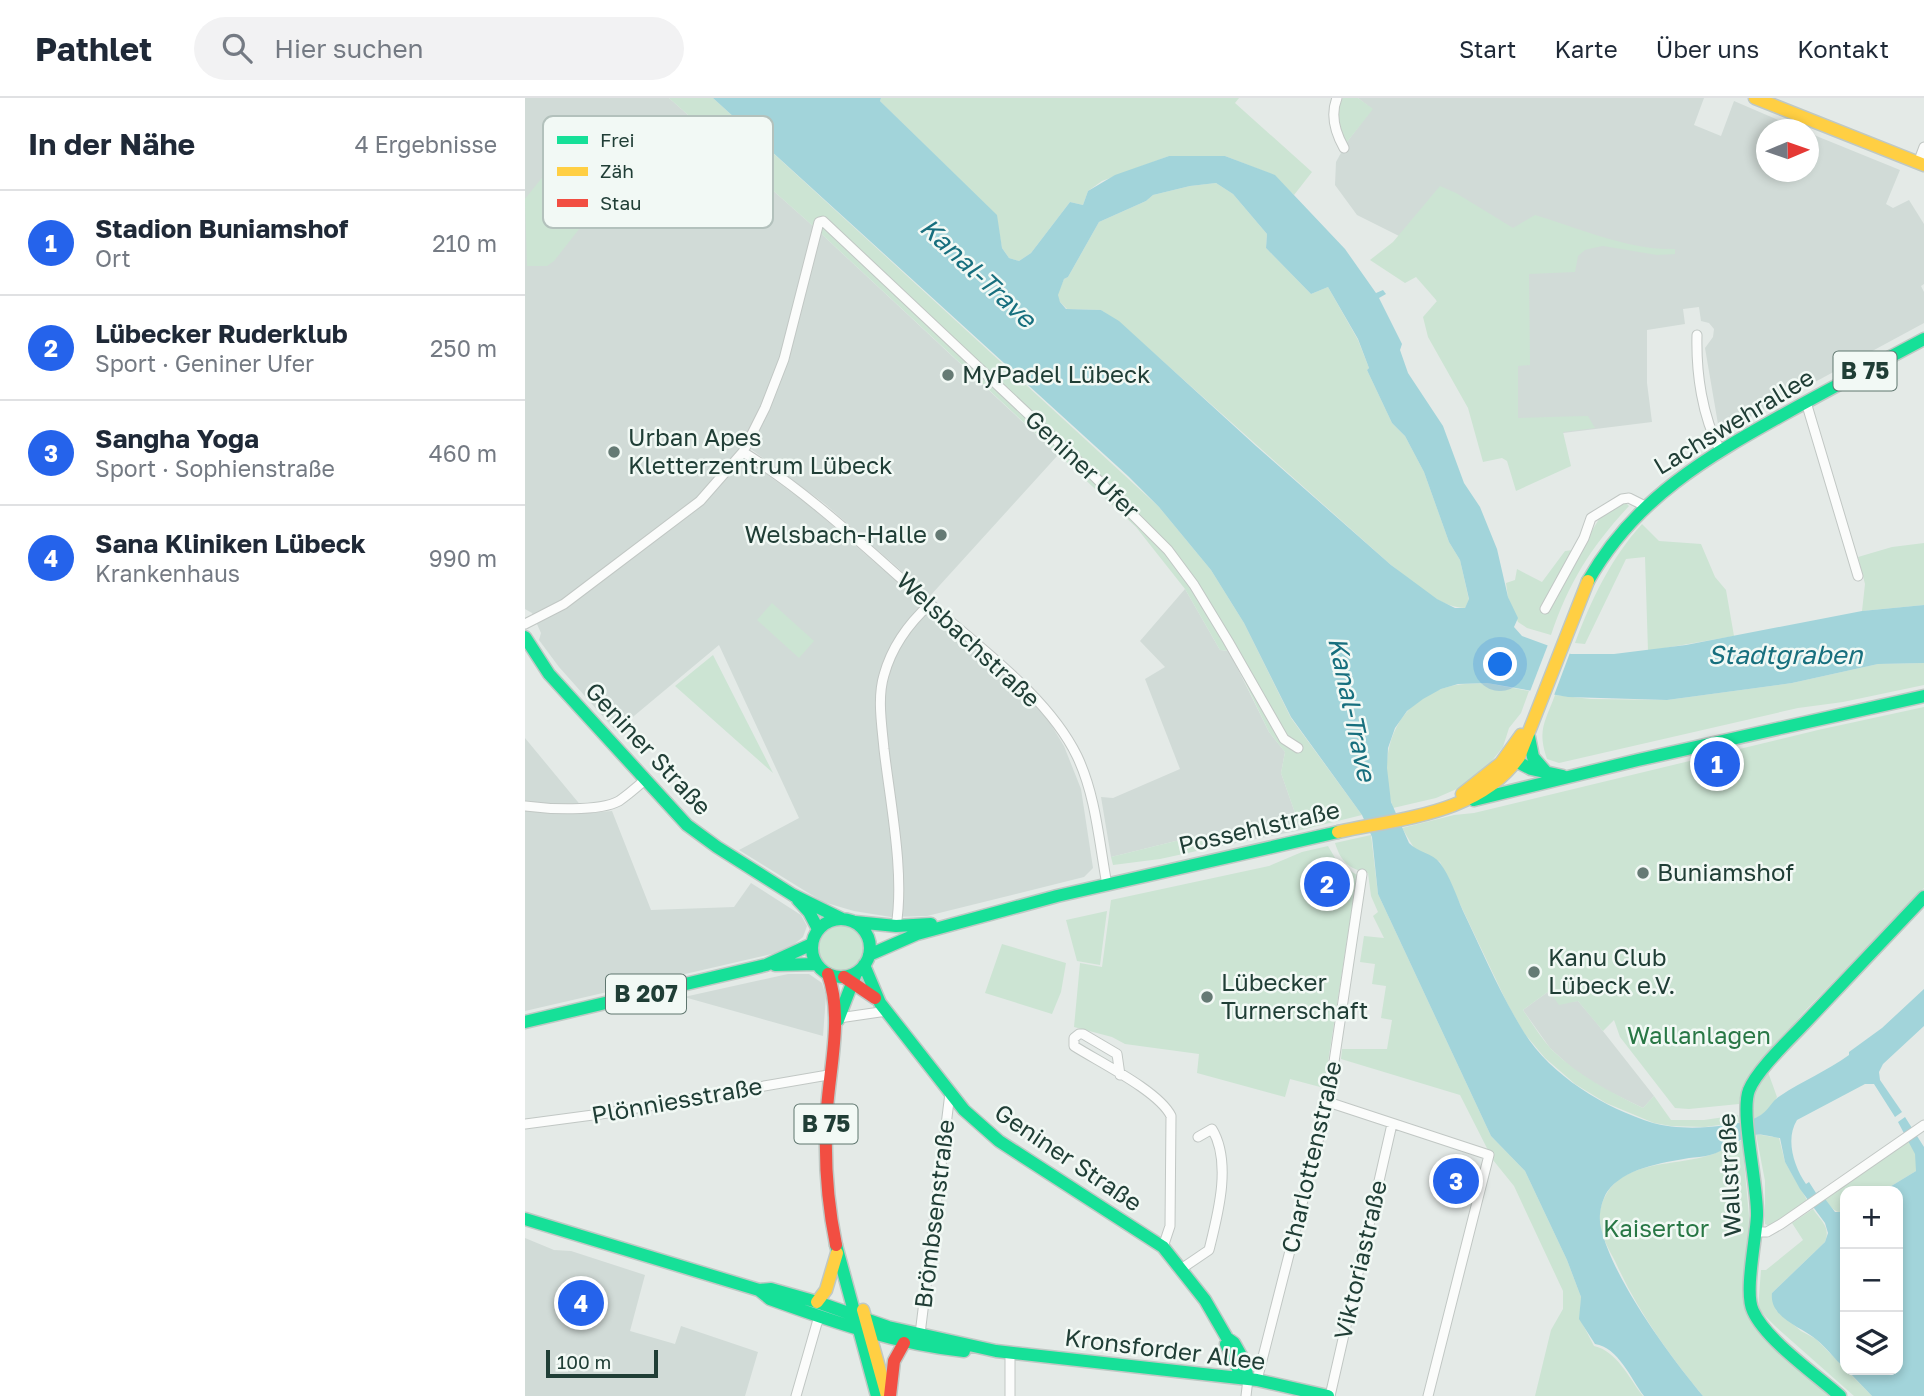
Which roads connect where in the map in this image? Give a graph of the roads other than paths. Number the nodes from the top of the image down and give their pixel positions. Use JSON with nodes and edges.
{"nodes":[{"id":1,"x":1337,"y":98,"type":"edge"},
{"id":2,"x":1763,"y":100,"type":"edge"},
{"id":3,"x":1924,"y":147,"type":"edge"},
{"id":4,"x":1344,"y":148,"type":"dead end"},
{"id":5,"x":1921,"y":164,"type":"edge"},
{"id":6,"x":1697,"y":335,"type":"dead end"},
{"id":7,"x":1924,"y":339,"type":"edge"},
{"id":8,"x":1806,"y":402,"type":"junction"},
{"id":9,"x":1720,"y":450,"type":"junction"},
{"id":10,"x":744,"y":452,"type":"junction"},
{"id":11,"x":1643,"y":505,"type":"junction"},
{"id":12,"x":1858,"y":576,"type":"dead end"},
{"id":13,"x":930,"y":604,"type":"junction"},
{"id":14,"x":1545,"y":609,"type":"dead end"},
{"id":15,"x":525,"y":624,"type":"edge"},
{"id":16,"x":525,"y":637,"type":"edge"},
{"id":17,"x":1924,"y":696,"type":"edge"},
{"id":18,"x":1534,"y":716,"type":"junction"},
{"id":19,"x":1529,"y":737,"type":"junction"},
{"id":20,"x":1298,"y":748,"type":"dead end"},
{"id":21,"x":1509,"y":763,"type":"junction"},
{"id":22,"x":1543,"y":778,"type":"junction"},
{"id":23,"x":645,"y":780,"type":"junction"},
{"id":24,"x":1461,"y":804,"type":"junction"},
{"id":25,"x":525,"y":806,"type":"edge"},
{"id":26,"x":1437,"y":809,"type":"junction"},
{"id":27,"x":1362,"y":874,"type":"dead end"},
{"id":28,"x":1107,"y":885,"type":"junction"},
{"id":29,"x":793,"y":895,"type":"junction"},
{"id":30,"x":1924,"y":897,"type":"edge"},
{"id":31,"x":987,"y":915,"type":"junction"},
{"id":32,"x":842,"y":919,"type":"junction"},
{"id":33,"x":855,"y":922,"type":"junction"},
{"id":34,"x":897,"y":926,"type":"junction"},
{"id":35,"x":818,"y":929,"type":"junction"},
{"id":36,"x":812,"y":944,"type":"junction"},
{"id":37,"x":817,"y":964,"type":"junction"},
{"id":38,"x":766,"y":965,"type":"junction"},
{"id":39,"x":857,"y":970,"type":"junction"},
{"id":40,"x":828,"y":974,"type":"junction"},
{"id":41,"x":883,"y":1007,"type":"junction"},
{"id":42,"x":839,"y":1018,"type":"junction"},
{"id":43,"x":525,"y":1022,"type":"edge"},
{"id":44,"x":834,"y":1032,"type":"junction"},
{"id":45,"x":1120,"y":1074,"type":"junction"},
{"id":46,"x":828,"y":1075,"type":"junction"},
{"id":47,"x":950,"y":1093,"type":"junction"},
{"id":48,"x":1328,"y":1102,"type":"junction"},
{"id":49,"x":525,"y":1124,"type":"edge"},
{"id":50,"x":1392,"y":1124,"type":"junction"},
{"id":51,"x":1920,"y":1128,"type":"edge"},
{"id":52,"x":1198,"y":1137,"type":"dead end"},
{"id":53,"x":833,"y":1216,"type":"junction"},
{"id":54,"x":525,"y":1219,"type":"edge"},
{"id":55,"x":1757,"y":1232,"type":"junction"},
{"id":56,"x":1163,"y":1247,"type":"junction"},
{"id":57,"x":837,"y":1253,"type":"junction"},
{"id":58,"x":1181,"y":1269,"type":"junction"},
{"id":59,"x":759,"y":1290,"type":"junction"},
{"id":60,"x":817,"y":1302,"type":"junction"},
{"id":61,"x":821,"y":1317,"type":"junction"},
{"id":62,"x":863,"y":1325,"type":"junction"},
{"id":63,"x":921,"y":1334,"type":"junction"},
{"id":64,"x":904,"y":1343,"type":"junction"},
{"id":65,"x":996,"y":1351,"type":"junction"},
{"id":66,"x":1010,"y":1352,"type":"junction"},
{"id":67,"x":1253,"y":1379,"type":"junction"},
{"id":68,"x":796,"y":1396,"type":"edge"},
{"id":69,"x":877,"y":1396,"type":"edge"},
{"id":70,"x":889,"y":1396,"type":"edge"},
{"id":71,"x":1010,"y":1396,"type":"edge"},
{"id":72,"x":1246,"y":1396,"type":"edge"},
{"id":73,"x":1329,"y":1396,"type":"edge"},
{"id":74,"x":1428,"y":1396,"type":"edge"},
{"id":75,"x":1840,"y":1396,"type":"edge"}],
"edges":[{"from":1,"to":4,"type":"street"},
{"from":2,"to":5,"type":"main road"},
{"from":3,"to":5,"type":"street"},
{"from":6,"to":9,"type":"street"},
{"from":7,"to":8,"type":"main road","name":"Lachswehrallee","number":"B 75"},
{"from":8,"to":9,"type":"main road","name":"Lachswehrallee","number":"B 75"},
{"from":8,"to":12,"type":"street"},
{"from":9,"to":11,"type":"main road","name":"Lachswehrallee","number":"B 75"},
{"from":10,"to":13,"type":"street","name":"Welsbachstraße"},
{"from":10,"to":15,"type":"street"},
{"from":10,"to":20,"type":"street","name":"Geniner Ufer"},
{"from":11,"to":14,"type":"street","name":"Lachswehrallee"},
{"from":11,"to":18,"type":"main road","name":"Lachswehrallee","number":"B 75"},
{"from":13,"to":28,"type":"street","name":"Welsbachstraße"},
{"from":13,"to":34,"type":"street"},
{"from":16,"to":23,"type":"main road","name":"Geniner Straße"},
{"from":17,"to":22,"type":"main road","name":"Possehlstraße"},
{"from":18,"to":19,"type":"main road","name":"Lachswehrallee","number":"B 75"},
{"from":18,"to":21,"type":"main road","name":"Lachswehrallee","number":"B 75"},
{"from":19,"to":21,"type":"main road","name":"Lachswehrallee","number":"B 75"},
{"from":19,"to":22,"type":"main road"},
{"from":21,"to":22,"type":"main road"},
{"from":21,"to":24,"type":"main road","name":"Lachswehrallee","number":"B 75"},
{"from":21,"to":26,"type":"main road","name":"Lachswehrallee","number":"B 75"},
{"from":22,"to":24,"type":"main road","name":"Possehlstraße"},
{"from":23,"to":25,"type":"street"},
{"from":23,"to":29,"type":"main road","name":"Geniner Straße"},
{"from":24,"to":26,"type":"main road","name":"Possehlstraße","number":"B 75"},
{"from":26,"to":28,"type":"main road","name":"Possehlstraße","number":"B 75"},
{"from":27,"to":48,"type":"street","name":"Charlottenstraße"},
{"from":28,"to":31,"type":"main road","name":"Possehlstraße","number":"B 75"},
{"from":29,"to":32,"type":"main road","name":"Geniner Straße"},
{"from":29,"to":35,"type":"main road","name":"Geniner Straße"},
{"from":30,"to":55,"type":"main road","name":"Wallstraße"},
{"from":31,"to":34,"type":"main road","name":"Possehlstraße","number":"B 75"},
{"from":31,"to":39,"type":"main road","name":"Possehlstraße","number":"B 75"},
{"from":32,"to":33,"type":"main road"},
{"from":32,"to":35,"type":"main road"},
{"from":33,"to":34,"type":"main road","name":"Possehlstraße","number":"B 75"},
{"from":33,"to":39,"type":"main road"},
{"from":35,"to":36,"type":"main road"},
{"from":36,"to":37,"type":"main road"},
{"from":36,"to":38,"type":"main road","number":"B 207"},
{"from":37,"to":38,"type":"main road","number":"B 207"},
{"from":37,"to":40,"type":"main road"},
{"from":38,"to":43,"type":"main road","number":"B 207"},
{"from":39,"to":40,"type":"main road"},
{"from":39,"to":41,"type":"main road","name":"Geniner Straße"},
{"from":39,"to":41,"type":"main road","name":"Geniner Straße"},
{"from":39,"to":42,"type":"main road","number":"B 75"},
{"from":40,"to":44,"type":"main road","number":"B 75"},
{"from":41,"to":42,"type":"street"},
{"from":41,"to":47,"type":"main road","name":"Geniner Straße"},
{"from":42,"to":44,"type":"main road","number":"B 75"},
{"from":44,"to":46,"type":"main road","number":"B 75"},
{"from":45,"to":45,"type":"street"},
{"from":45,"to":56,"type":"street"},
{"from":46,"to":49,"type":"street","name":"Plönniesstraße"},
{"from":46,"to":53,"type":"main road","number":"B 75"},
{"from":47,"to":56,"type":"main road","name":"Geniner Straße"},
{"from":47,"to":63,"type":"street","name":"Brömbsenstraße"},
{"from":48,"to":50,"type":"street"},
{"from":48,"to":67,"type":"street","name":"Charlottenstraße"},
{"from":50,"to":73,"type":"street","name":"Viktoriastraße"},
{"from":50,"to":74,"type":"street"},
{"from":51,"to":55,"type":"street"},
{"from":52,"to":58,"type":"street"},
{"from":53,"to":57,"type":"main road","number":"B 75"},
{"from":53,"to":62,"type":"main road","number":"B 75"},
{"from":54,"to":59,"type":"main road","name":"Kronsforder Allee"},
{"from":55,"to":75,"type":"main road","name":"Wallstraße"},
{"from":56,"to":58,"type":"main road","name":"Geniner Straße"},
{"from":57,"to":60,"type":"main road"},
{"from":57,"to":62,"type":"main road","number":"B 75"},
{"from":58,"to":67,"type":"main road","name":"Geniner Straße"},
{"from":59,"to":60,"type":"main road","name":"Kronsforder Allee"},
{"from":59,"to":61,"type":"main road","name":"Kronsforder Allee"},
{"from":60,"to":62,"type":"main road","name":"Kronsforder Allee"},
{"from":61,"to":62,"type":"main road","name":"Kronsforder Allee"},
{"from":61,"to":68,"type":"street"},
{"from":62,"to":63,"type":"main road","name":"Kronsforder Allee"},
{"from":62,"to":64,"type":"main road","name":"Kronsforder Allee"},
{"from":62,"to":69,"type":"main road","number":"B 75"},
{"from":62,"to":70,"type":"main road","number":"B 75"},
{"from":63,"to":65,"type":"main road","name":"Kronsforder Allee"},
{"from":64,"to":65,"type":"main road","name":"Kronsforder Allee"},
{"from":64,"to":70,"type":"main road"},
{"from":65,"to":66,"type":"main road","name":"Kronsforder Allee"},
{"from":66,"to":67,"type":"main road","name":"Kronsforder Allee"},
{"from":66,"to":71,"type":"street"},
{"from":67,"to":72,"type":"street","name":"Charlottenstraße"},
{"from":67,"to":73,"type":"main road","name":"Kronsforder Allee"}]}
